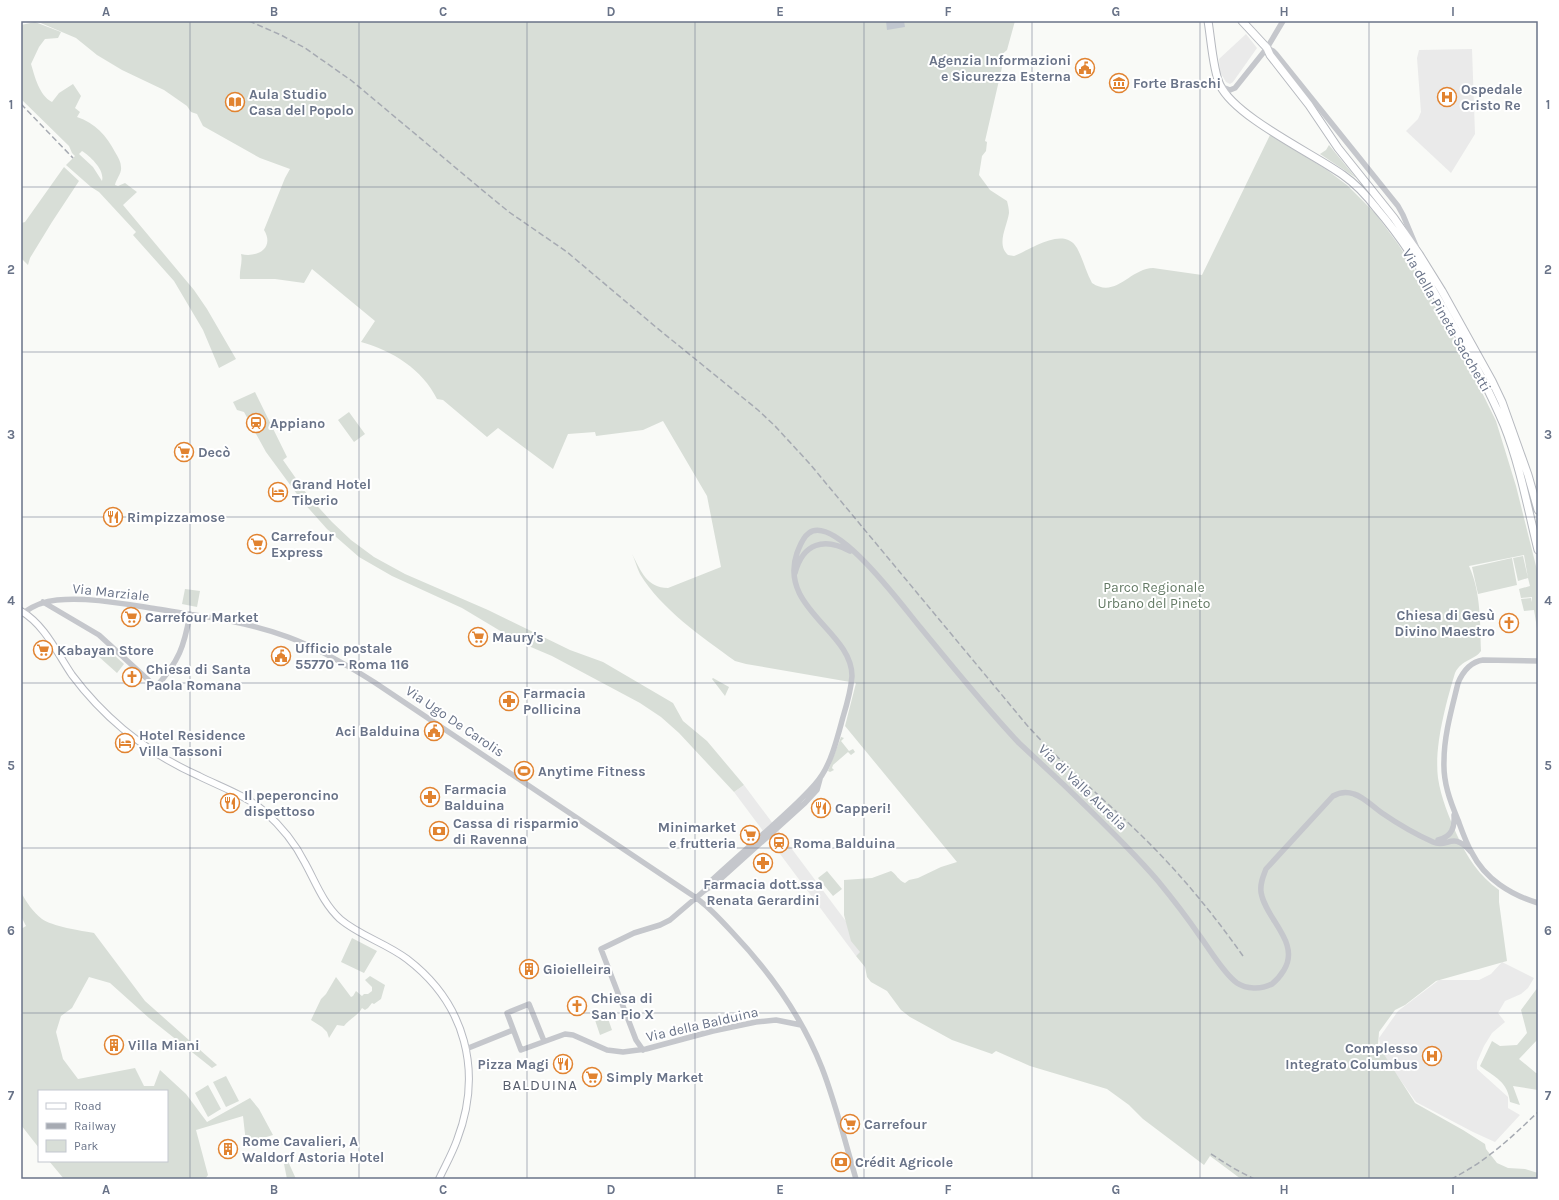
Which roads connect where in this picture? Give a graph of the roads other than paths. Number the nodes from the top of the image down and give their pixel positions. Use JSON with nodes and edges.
{"nodes":[{"id":1,"x":1242,"y":21,"type":"edge"},
{"id":2,"x":1283,"y":21,"type":"edge"},
{"id":3,"x":1209,"y":23,"type":"edge"},
{"id":4,"x":1267,"y":48,"type":"junction"},
{"id":5,"x":1220,"y":85,"type":"junction"},
{"id":6,"x":1419,"y":254,"type":"junction"},
{"id":7,"x":1537,"y":505,"type":"edge"},
{"id":8,"x":1528,"y":510,"type":"junction"},
{"id":9,"x":1538,"y":550,"type":"edge"},
{"id":10,"x":857,"y":555,"type":"junction"},
{"id":11,"x":794,"y":578,"type":"junction"},
{"id":12,"x":43,"y":602,"type":"junction"},
{"id":13,"x":22,"y":612,"type":"edge"},
{"id":14,"x":190,"y":614,"type":"junction"},
{"id":15,"x":1538,"y":661,"type":"edge"},
{"id":16,"x":1453,"y":809,"type":"junction"},
{"id":17,"x":1430,"y":841,"type":"junction"},
{"id":18,"x":1471,"y":852,"type":"junction"},
{"id":19,"x":697,"y":898,"type":"junction"},
{"id":20,"x":1538,"y":903,"type":"edge"},
{"id":21,"x":801,"y":1025,"type":"junction"},
{"id":22,"x":513,"y":1030,"type":"junction"},
{"id":23,"x":544,"y":1041,"type":"junction"},
{"id":24,"x":466,"y":1048,"type":"junction"},
{"id":25,"x":643,"y":1050,"type":"junction"},
{"id":26,"x":438,"y":1179,"type":"edge"},
{"id":27,"x":856,"y":1179,"type":"edge"}],
"edges":[{"from":1,"to":4,"type":"main road"},
{"from":2,"to":4,"type":"street"},
{"from":3,"to":5,"type":"main road","name":"Via della Pineta Sacchetti"},
{"from":4,"to":5,"type":"street"},
{"from":4,"to":6,"type":"main road","name":"Via della Pineta Sacchetti"},
{"from":4,"to":6,"type":"street","name":"Via della Pineta Sacchetti"},
{"from":5,"to":8,"type":"main road","name":"Via della Pineta Sacchetti"},
{"from":6,"to":7,"type":"main road","name":"Via della Pineta Sacchetti"},
{"from":7,"to":8,"type":"main road","name":"Via della Pineta Sacchetti"},
{"from":8,"to":9,"type":"main road","name":"Via della Pineta Sacchetti"},
{"from":10,"to":11,"type":"street","name":"Via di Valle Aurelia"},
{"from":10,"to":11,"type":"street","name":"Via di Valle Aurelia"},
{"from":10,"to":17,"type":"street","name":"Via di Valle Aurelia"},
{"from":11,"to":19,"type":"street"},
{"from":12,"to":13,"type":"street","name":"Via Marziale"},
{"from":12,"to":14,"type":"street","name":"Via Marziale"},
{"from":12,"to":14,"type":"street"},
{"from":13,"to":24,"type":"main road"},
{"from":14,"to":19,"type":"street","name":"Via Ugo De Carolis"},
{"from":15,"to":16,"type":"street"},
{"from":16,"to":17,"type":"street"},
{"from":16,"to":18,"type":"street"},
{"from":17,"to":18,"type":"street"},
{"from":18,"to":20,"type":"street"},
{"from":19,"to":21,"type":"street","name":"Via Ugo De Carolis"},
{"from":19,"to":25,"type":"street"},
{"from":21,"to":25,"type":"street","name":"Via della Balduina"},
{"from":21,"to":27,"type":"street"},
{"from":22,"to":23,"type":"street","name":"Via della Balduina"},
{"from":22,"to":23,"type":"street"},
{"from":22,"to":24,"type":"street"},
{"from":23,"to":25,"type":"street","name":"Via della Balduina"},
{"from":24,"to":26,"type":"main road"}]}
